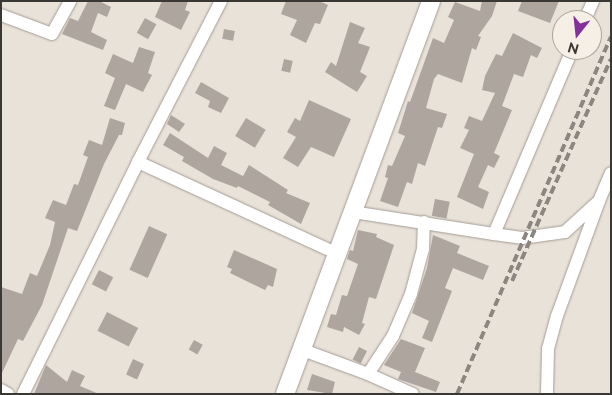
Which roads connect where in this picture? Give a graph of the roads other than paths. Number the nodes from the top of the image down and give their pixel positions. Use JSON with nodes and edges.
{"nodes":[{"id":1,"x":70,"y":1,"type":"edge"},
{"id":2,"x":222,"y":1,"type":"edge"},
{"id":3,"x":431,"y":1,"type":"edge"},
{"id":4,"x":1,"y":15,"type":"edge"},
{"id":5,"x":568,"y":60,"type":"edge"},
{"id":6,"x":138,"y":162,"type":"junction"},
{"id":7,"x":610,"y":179,"type":"edge"},
{"id":8,"x":599,"y":200,"type":"junction"},
{"id":9,"x":353,"y":212,"type":"junction"},
{"id":10,"x":424,"y":222,"type":"junction"},
{"id":11,"x":494,"y":234,"type":"junction"},
{"id":12,"x":336,"y":253,"type":"junction"},
{"id":13,"x":303,"y":350,"type":"junction"},
{"id":14,"x":368,"y":374,"type":"junction"},
{"id":15,"x":1,"y":390,"type":"edge"},
{"id":16,"x":8,"y":394,"type":"edge"},
{"id":17,"x":23,"y":394,"type":"edge"},
{"id":18,"x":285,"y":394,"type":"edge"},
{"id":19,"x":413,"y":394,"type":"edge"},
{"id":20,"x":547,"y":394,"type":"edge"}],
"edges":[{"from":1,"to":4,"type":"street"},
{"from":2,"to":6,"type":"street"},
{"from":3,"to":9,"type":"street"},
{"from":5,"to":11,"type":"street"},
{"from":6,"to":12,"type":"street"},
{"from":6,"to":17,"type":"street"},
{"from":7,"to":8,"type":"street"},
{"from":8,"to":11,"type":"street"},
{"from":8,"to":20,"type":"street"},
{"from":9,"to":10,"type":"street"},
{"from":9,"to":12,"type":"street"},
{"from":10,"to":11,"type":"street"},
{"from":10,"to":14,"type":"street"},
{"from":12,"to":13,"type":"street"},
{"from":13,"to":14,"type":"street"},
{"from":13,"to":18,"type":"street"},
{"from":14,"to":19,"type":"street"},
{"from":15,"to":16,"type":"street"}]}
